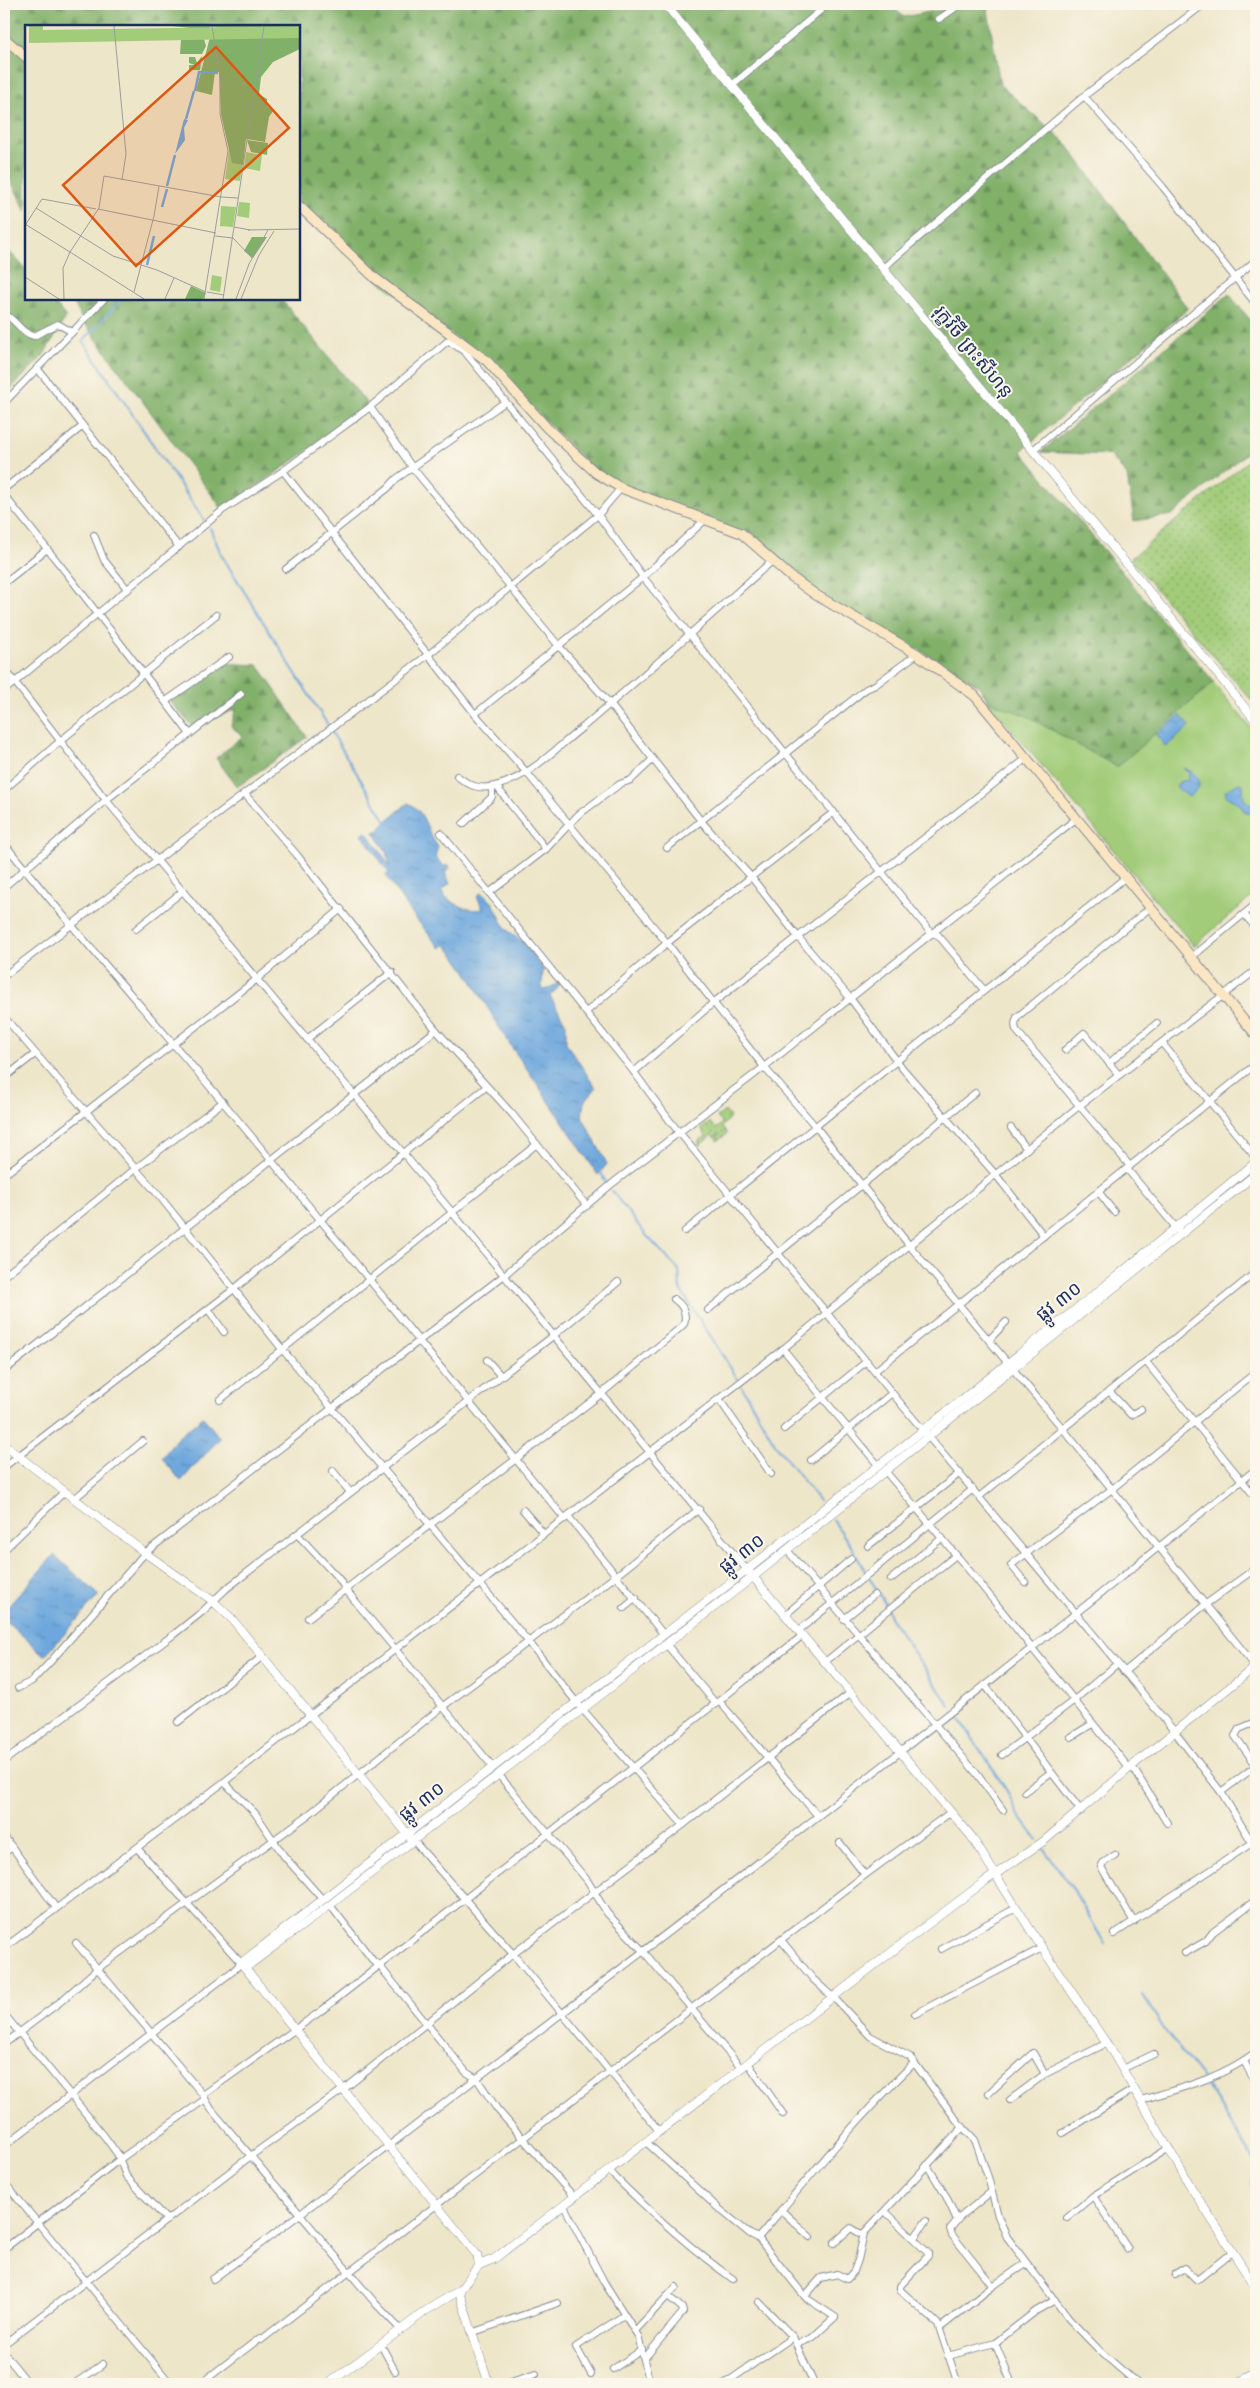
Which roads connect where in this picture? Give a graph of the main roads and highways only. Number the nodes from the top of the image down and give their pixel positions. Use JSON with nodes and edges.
{"nodes":[{"id":1,"x":4,"y":38,"type":"edge"},
{"id":2,"x":25,"y":56,"type":"edge"},
{"id":3,"x":300,"y":207,"type":"edge"},
{"id":4,"x":1256,"y":1034,"type":"edge"}],
"edges":[{"from":1,"to":2,"type":"main road"},
{"from":3,"to":4,"type":"main road"}]}
